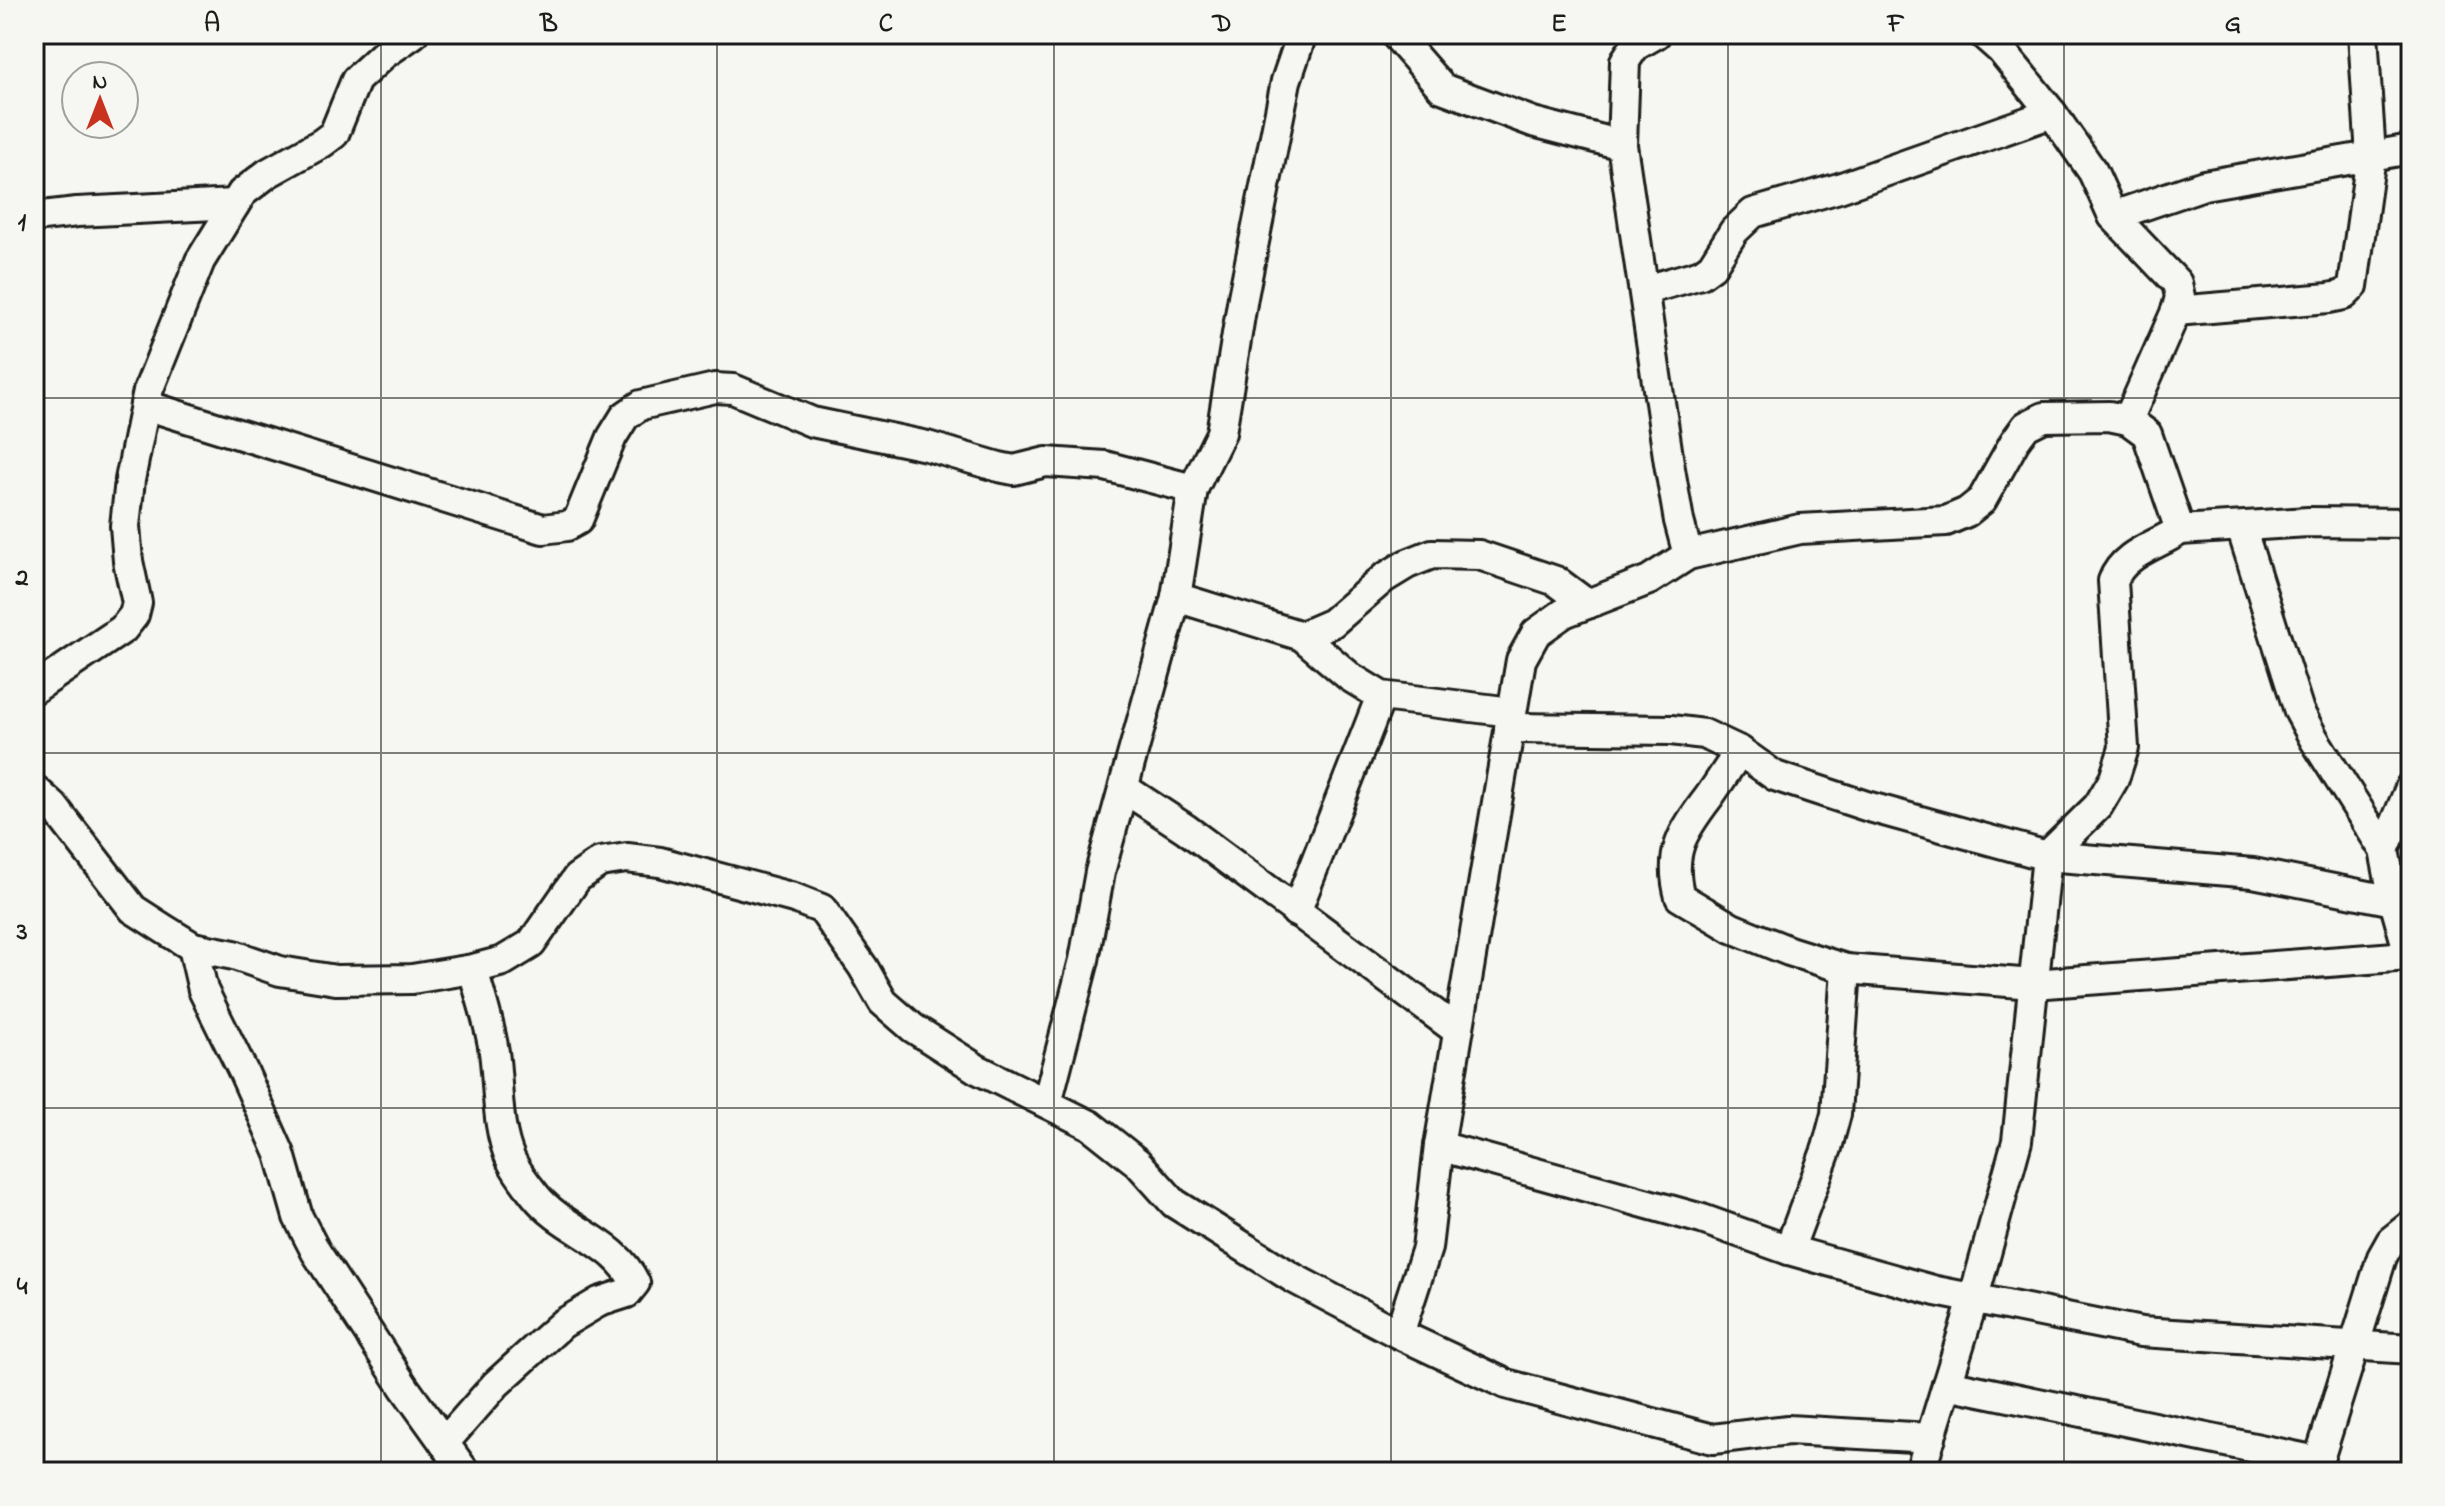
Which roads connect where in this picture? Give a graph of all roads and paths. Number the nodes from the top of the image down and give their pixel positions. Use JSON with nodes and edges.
{"nodes":[{"id":1,"x":413,"y":34,"type":"edge"},
{"id":2,"x":1302,"y":34,"type":"edge"},
{"id":3,"x":1395,"y":34,"type":"edge"},
{"id":4,"x":1656,"y":34,"type":"edge"},
{"id":5,"x":1983,"y":34,"type":"edge"},
{"id":6,"x":2363,"y":34,"type":"edge"},
{"id":7,"x":2052,"y":113,"type":"junction"},
{"id":8,"x":1622,"y":145,"type":"junction"},
{"id":9,"x":2411,"y":149,"type":"edge"},
{"id":10,"x":2371,"y":156,"type":"junction"},
{"id":11,"x":235,"y":204,"type":"junction"},
{"id":12,"x":2113,"y":216,"type":"junction"},
{"id":13,"x":34,"y":217,"type":"edge"},
{"id":14,"x":1645,"y":290,"type":"junction"},
{"id":15,"x":2176,"y":311,"type":"junction"},
{"id":16,"x":145,"y":405,"type":"junction"},
{"id":17,"x":2128,"y":420,"type":"junction"},
{"id":18,"x":1193,"y":489,"type":"junction"},
{"id":19,"x":2411,"y":523,"type":"edge"},
{"id":20,"x":2241,"y":527,"type":"junction"},
{"id":21,"x":2180,"y":530,"type":"junction"},
{"id":22,"x":1688,"y":555,"type":"junction"},
{"id":23,"x":1176,"y":597,"type":"junction"},
{"id":24,"x":1587,"y":604,"type":"junction"},
{"id":25,"x":1302,"y":636,"type":"junction"},
{"id":26,"x":34,"y":689,"type":"edge"},
{"id":27,"x":1381,"y":696,"type":"junction"},
{"id":28,"x":1511,"y":720,"type":"junction"},
{"id":29,"x":1740,"y":751,"type":"junction"},
{"id":30,"x":2411,"y":786,"type":"edge"},
{"id":31,"x":34,"y":789,"type":"edge"},
{"id":32,"x":1125,"y":789,"type":"junction"},
{"id":33,"x":2384,"y":850,"type":"junction"},
{"id":34,"x":2047,"y":856,"type":"junction"},
{"id":35,"x":2394,"y":901,"type":"junction"},
{"id":36,"x":1296,"y":912,"type":"junction"},
{"id":37,"x":193,"y":947,"type":"junction"},
{"id":38,"x":2410,"y":958,"type":"edge"},
{"id":39,"x":473,"y":969,"type":"junction"},
{"id":40,"x":1846,"y":969,"type":"junction"},
{"id":41,"x":2033,"y":984,"type":"junction"},
{"id":42,"x":1458,"y":1031,"type":"junction"},
{"id":43,"x":1047,"y":1103,"type":"junction"},
{"id":44,"x":1439,"y":1146,"type":"junction"},
{"id":45,"x":2411,"y":1225,"type":"edge"},
{"id":46,"x":1789,"y":1250,"type":"junction"},
{"id":47,"x":1974,"y":1297,"type":"junction"},
{"id":48,"x":1399,"y":1334,"type":"junction"},
{"id":49,"x":2356,"y":1347,"type":"junction"},
{"id":50,"x":2411,"y":1349,"type":"edge"},
{"id":51,"x":1947,"y":1384,"type":"junction"},
{"id":52,"x":1931,"y":1438,"type":"junction"},
{"id":53,"x":444,"y":1443,"type":"junction"},
{"id":54,"x":2316,"y":1467,"type":"edge"},
{"id":55,"x":465,"y":1472,"type":"edge"},
{"id":56,"x":1920,"y":1472,"type":"edge"}],
"edges":[{"from":1,"to":11,"type":"street"},
{"from":2,"to":18,"type":"street"},
{"from":3,"to":8,"type":"street"},
{"from":4,"to":8,"type":"street"},
{"from":5,"to":7,"type":"street"},
{"from":6,"to":10,"type":"street"},
{"from":7,"to":12,"type":"street"},
{"from":7,"to":14,"type":"street"},
{"from":8,"to":14,"type":"street"},
{"from":9,"to":10,"type":"street"},
{"from":10,"to":12,"type":"street"},
{"from":10,"to":15,"type":"street"},
{"from":11,"to":13,"type":"street"},
{"from":11,"to":16,"type":"street"},
{"from":12,"to":15,"type":"street"},
{"from":14,"to":22,"type":"street"},
{"from":15,"to":17,"type":"street"},
{"from":16,"to":18,"type":"street"},
{"from":16,"to":26,"type":"street"},
{"from":17,"to":21,"type":"street"},
{"from":17,"to":22,"type":"street"},
{"from":18,"to":23,"type":"street"},
{"from":19,"to":20,"type":"street"},
{"from":20,"to":21,"type":"street"},
{"from":20,"to":33,"type":"street"},
{"from":21,"to":34,"type":"street"},
{"from":22,"to":24,"type":"street"},
{"from":23,"to":25,"type":"street"},
{"from":23,"to":32,"type":"street"},
{"from":24,"to":25,"type":"street"},
{"from":24,"to":28,"type":"street"},
{"from":25,"to":27,"type":"street"},
{"from":27,"to":28,"type":"street"},
{"from":27,"to":36,"type":"street"},
{"from":28,"to":29,"type":"street"},
{"from":28,"to":42,"type":"street"},
{"from":29,"to":34,"type":"street"},
{"from":29,"to":40,"type":"street"},
{"from":30,"to":33,"type":"street"},
{"from":31,"to":37,"type":"street"},
{"from":32,"to":36,"type":"street"},
{"from":32,"to":43,"type":"street"},
{"from":33,"to":35,"type":"street"},
{"from":34,"to":35,"type":"street"},
{"from":34,"to":41,"type":"street"},
{"from":35,"to":38,"type":"street"},
{"from":36,"to":42,"type":"street"},
{"from":37,"to":39,"type":"street"},
{"from":37,"to":53,"type":"street"},
{"from":38,"to":41,"type":"street"},
{"from":39,"to":43,"type":"street"},
{"from":39,"to":53,"type":"street"},
{"from":40,"to":41,"type":"street"},
{"from":40,"to":46,"type":"street"},
{"from":41,"to":47,"type":"street"},
{"from":42,"to":44,"type":"street"},
{"from":43,"to":48,"type":"street"},
{"from":44,"to":46,"type":"street"},
{"from":44,"to":48,"type":"street"},
{"from":45,"to":49,"type":"street"},
{"from":46,"to":47,"type":"street"},
{"from":47,"to":49,"type":"street"},
{"from":47,"to":51,"type":"street"},
{"from":48,"to":52,"type":"street"},
{"from":49,"to":50,"type":"street"},
{"from":49,"to":54,"type":"street"},
{"from":51,"to":52,"type":"street"},
{"from":51,"to":54,"type":"street"},
{"from":52,"to":56,"type":"street"},
{"from":53,"to":55,"type":"street"}]}
